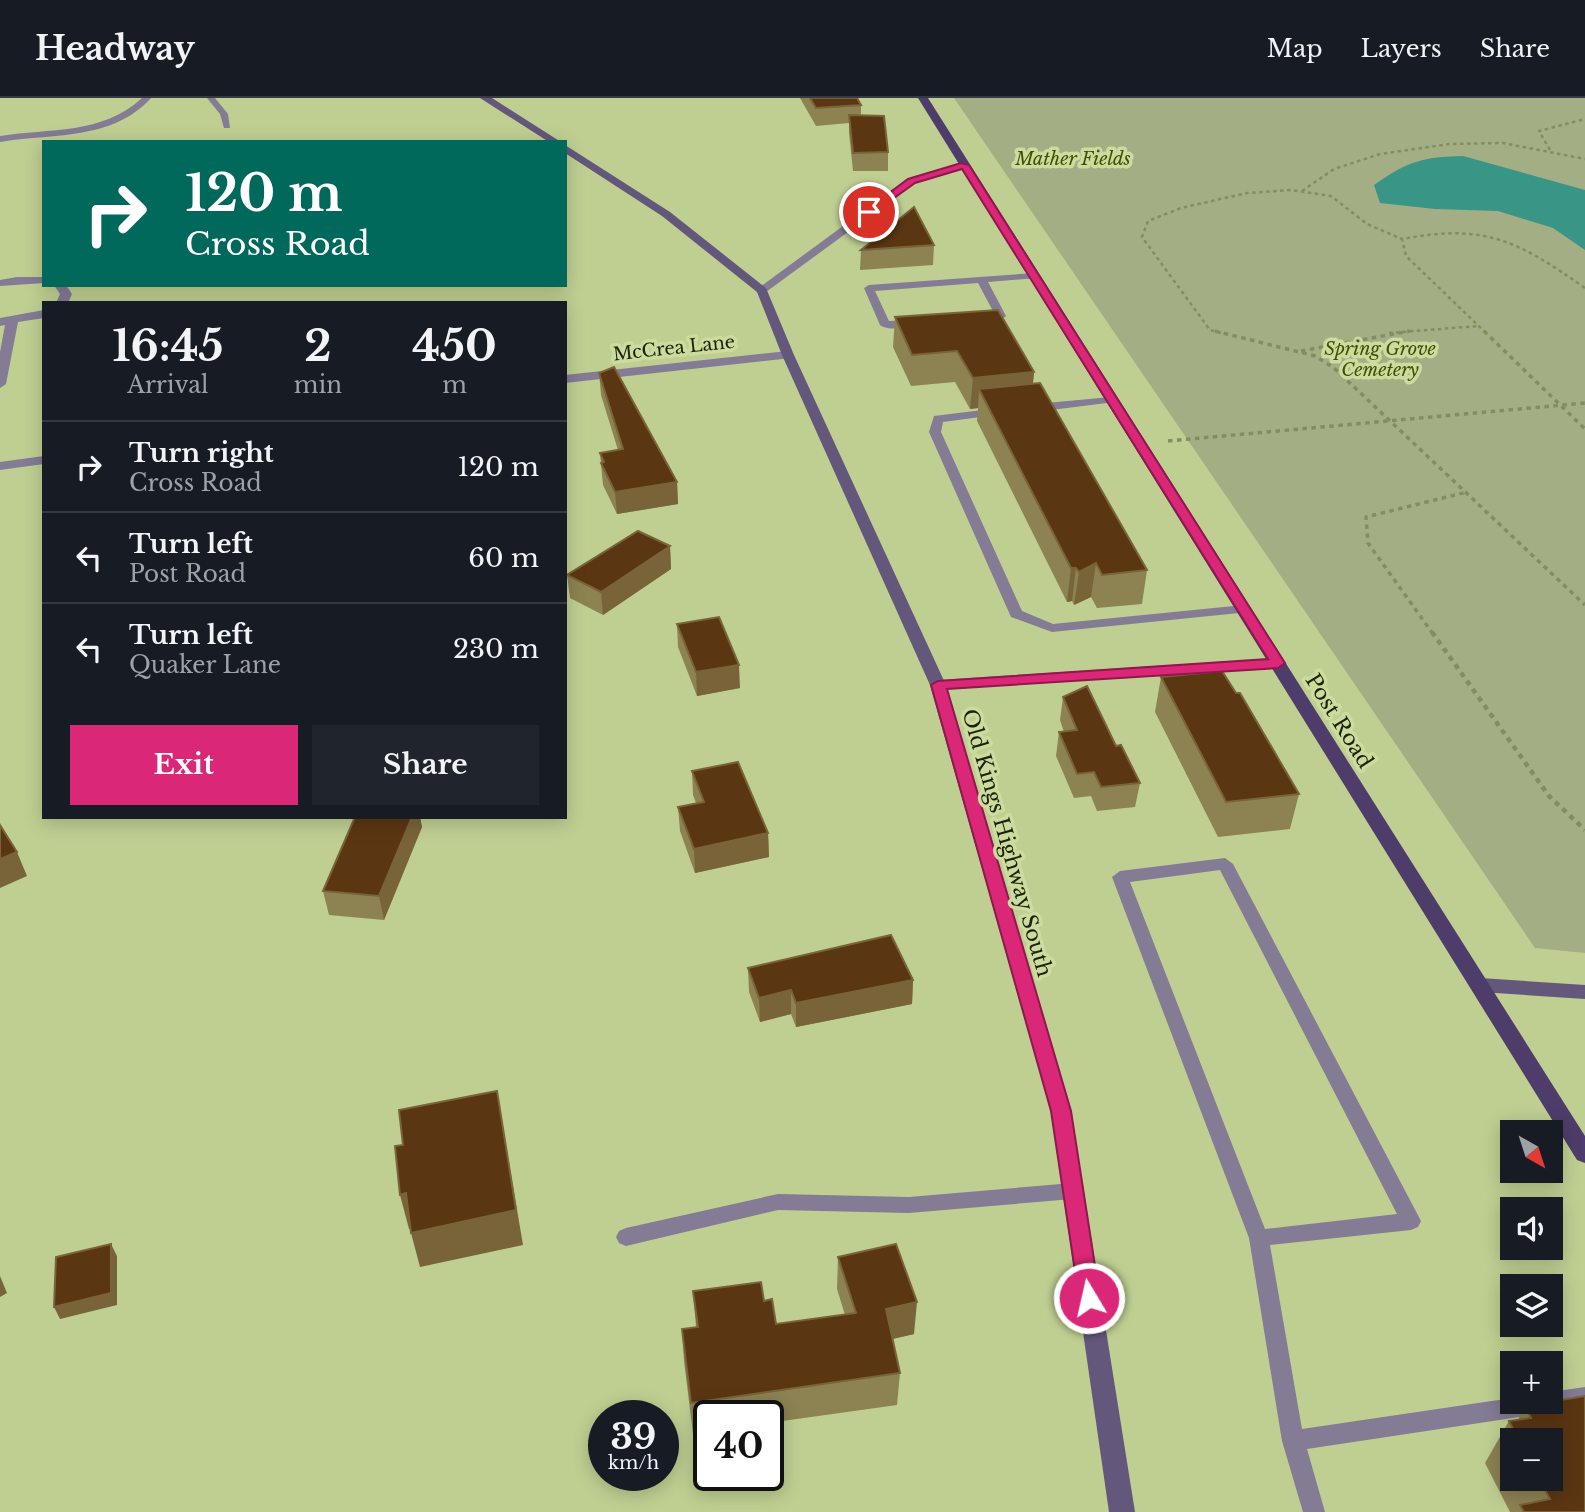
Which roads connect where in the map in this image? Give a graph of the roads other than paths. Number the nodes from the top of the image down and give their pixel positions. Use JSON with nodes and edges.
{"nodes":[{"id":1,"x":148,"y":98,"type":"edge"},
{"id":2,"x":212,"y":98,"type":"edge"},
{"id":3,"x":485,"y":98,"type":"edge"},
{"id":4,"x":923,"y":98,"type":"edge"},
{"id":5,"x":227,"y":126,"type":"dead end"},
{"id":6,"x":0,"y":139,"type":"edge"},
{"id":7,"x":553,"y":140,"type":"edge"},
{"id":8,"x":567,"y":149,"type":"edge"},
{"id":9,"x":964,"y":165,"type":"junction"},
{"id":10,"x":1034,"y":276,"type":"junction"},
{"id":11,"x":42,"y":280,"type":"edge"},
{"id":12,"x":981,"y":280,"type":"junction"},
{"id":13,"x":0,"y":283,"type":"edge"},
{"id":14,"x":762,"y":290,"type":"junction"},
{"id":15,"x":42,"y":313,"type":"edge"},
{"id":16,"x":975,"y":318,"type":"edge"},
{"id":17,"x":6,"y":322,"type":"edge"},
{"id":18,"x":924,"y":322,"type":"edge"},
{"id":19,"x":788,"y":355,"type":"junction"},
{"id":20,"x":567,"y":379,"type":"edge"},
{"id":21,"x":0,"y":384,"type":"edge"},
{"id":22,"x":1111,"y":400,"type":"junction"},
{"id":23,"x":42,"y":460,"type":"edge"},
{"id":24,"x":0,"y":466,"type":"edge"},
{"id":25,"x":1244,"y":609,"type":"junction"},
{"id":26,"x":1278,"y":663,"type":"junction"},
{"id":27,"x":938,"y":685,"type":"junction"},
{"id":28,"x":1480,"y":985,"type":"junction"},
{"id":29,"x":1585,"y":992,"type":"edge"},
{"id":30,"x":1585,"y":1154,"type":"edge"},
{"id":31,"x":1073,"y":1191,"type":"junction"},
{"id":32,"x":626,"y":1237,"type":"dead end"},
{"id":33,"x":1259,"y":1238,"type":"junction"},
{"id":34,"x":1585,"y":1397,"type":"edge"},
{"id":35,"x":1293,"y":1441,"type":"junction"},
{"id":36,"x":1122,"y":1512,"type":"edge"},
{"id":37,"x":1314,"y":1512,"type":"edge"}],
"edges":[{"from":1,"to":6,"type":"lane"},
{"from":2,"to":5,"type":"lane"},
{"from":3,"to":7,"type":"street"},
{"from":4,"to":9,"type":"main road","name":"Post Road"},
{"from":8,"to":14,"type":"street","name":"Old Kings Highway South"},
{"from":9,"to":10,"type":"main road","name":"Post Road"},
{"from":9,"to":14,"type":"street"},
{"from":10,"to":12,"type":"lane"},
{"from":10,"to":22,"type":"main road","name":"Post Road"},
{"from":11,"to":13,"type":"street"},
{"from":12,"to":16,"type":"lane"},
{"from":12,"to":18,"type":"lane"},
{"from":14,"to":19,"type":"street","name":"Old Kings Highway South"},
{"from":15,"to":17,"type":"street"},
{"from":17,"to":21,"type":"street"},
{"from":19,"to":20,"type":"street","name":"McCrea Lane"},
{"from":19,"to":27,"type":"street","name":"Old Kings Highway South"},
{"from":22,"to":25,"type":"main road","name":"Post Road"},
{"from":22,"to":25,"type":"lane"},
{"from":23,"to":24,"type":"street"},
{"from":25,"to":26,"type":"main road","name":"Post Road"},
{"from":26,"to":27,"type":"street"},
{"from":26,"to":28,"type":"main road","name":"Post Road"},
{"from":27,"to":31,"type":"street","name":"Old Kings Highway South"},
{"from":28,"to":29,"type":"street"},
{"from":28,"to":30,"type":"main road","name":"Post Road"},
{"from":31,"to":32,"type":"lane"},
{"from":31,"to":36,"type":"street","name":"Old Kings Highway South"},
{"from":33,"to":33,"type":"lane"},
{"from":33,"to":35,"type":"lane"},
{"from":34,"to":35,"type":"lane"},
{"from":35,"to":37,"type":"lane"}]}
